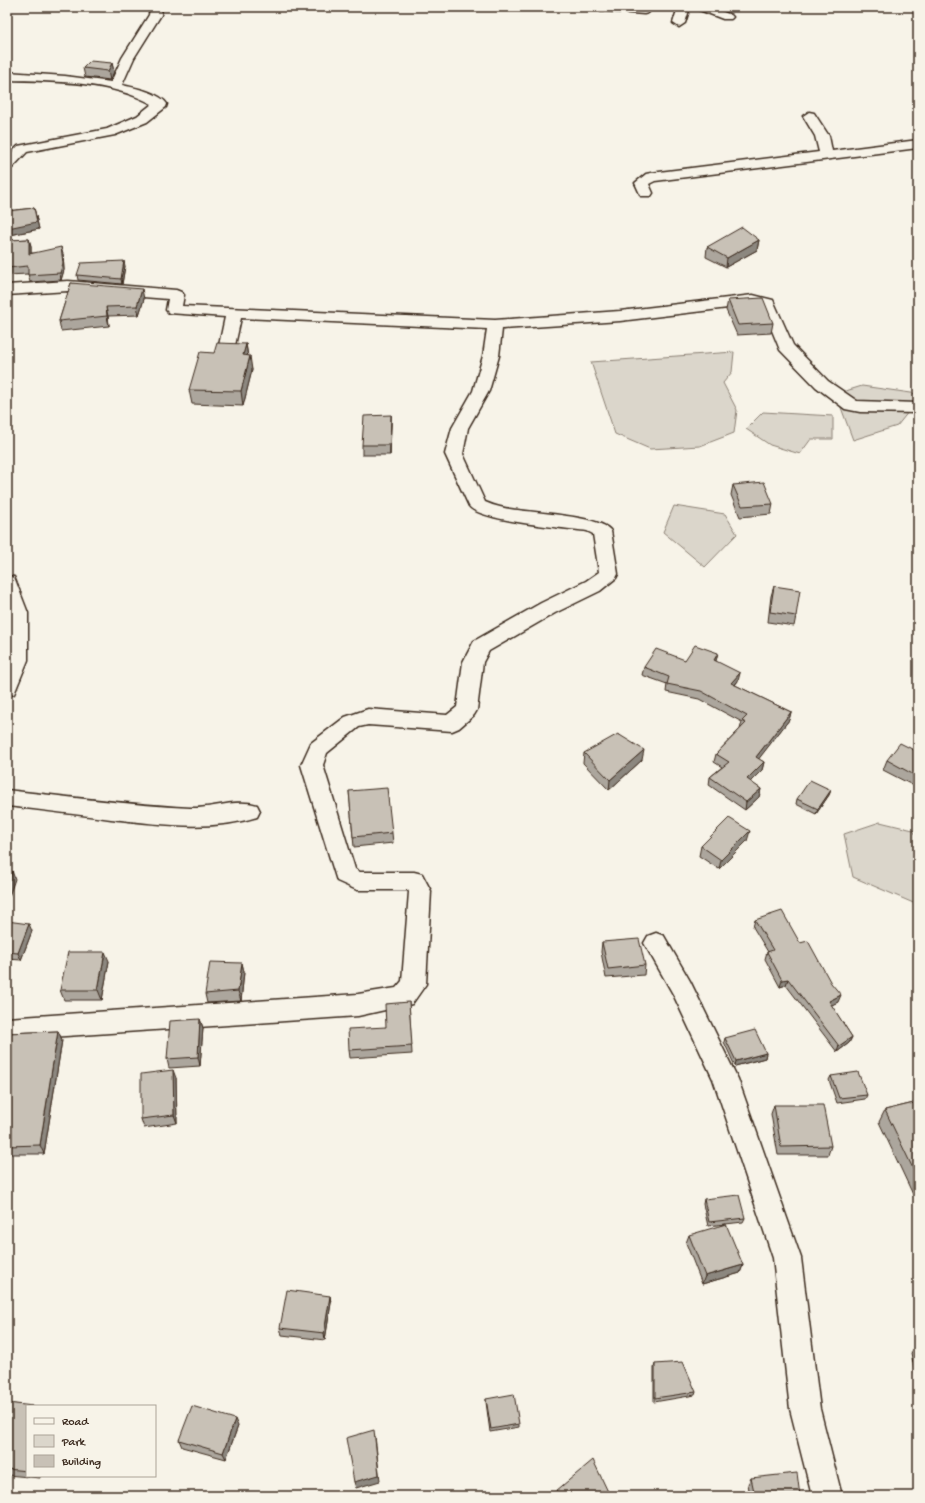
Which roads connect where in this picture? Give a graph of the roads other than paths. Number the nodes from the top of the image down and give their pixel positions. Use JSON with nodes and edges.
{"nodes":[{"id":1,"x":156,"y":7,"type":"edge"},
{"id":2,"x":592,"y":7,"type":"edge"},
{"id":3,"x":648,"y":7,"type":"edge"},
{"id":4,"x":684,"y":7,"type":"edge"},
{"id":5,"x":701,"y":7,"type":"edge"},
{"id":6,"x":727,"y":17,"type":"dead end"},
{"id":7,"x":679,"y":23,"type":"dead end"},
{"id":8,"x":7,"y":76,"type":"edge"},
{"id":9,"x":115,"y":87,"type":"junction"},
{"id":10,"x":809,"y":116,"type":"dead end"},
{"id":11,"x":918,"y":144,"type":"edge"},
{"id":12,"x":826,"y":154,"type":"junction"},
{"id":13,"x":7,"y":164,"type":"edge"},
{"id":14,"x":646,"y":193,"type":"dead end"},
{"id":15,"x":7,"y":290,"type":"edge"},
{"id":16,"x":234,"y":312,"type":"junction"},
{"id":17,"x":495,"y":325,"type":"junction"},
{"id":18,"x":226,"y":350,"type":"edge"},
{"id":19,"x":918,"y":408,"type":"edge"},
{"id":20,"x":7,"y":582,"type":"edge"},
{"id":21,"x":7,"y":689,"type":"edge"},
{"id":22,"x":7,"y":798,"type":"edge"},
{"id":23,"x":249,"y":811,"type":"dead end"},
{"id":24,"x":656,"y":943,"type":"dead end"},
{"id":25,"x":7,"y":1029,"type":"edge"},
{"id":26,"x":827,"y":1496,"type":"edge"}],
"edges":[{"from":1,"to":9,"type":"street"},
{"from":2,"to":3,"type":"street"},
{"from":4,"to":7,"type":"street"},
{"from":5,"to":6,"type":"street"},
{"from":8,"to":9,"type":"street"},
{"from":9,"to":13,"type":"street"},
{"from":10,"to":12,"type":"street"},
{"from":11,"to":12,"type":"street"},
{"from":12,"to":14,"type":"street"},
{"from":15,"to":16,"type":"street"},
{"from":16,"to":17,"type":"street"},
{"from":16,"to":18,"type":"street"},
{"from":17,"to":19,"type":"street"},
{"from":17,"to":25,"type":"street"},
{"from":20,"to":21,"type":"street"},
{"from":22,"to":23,"type":"street"},
{"from":24,"to":26,"type":"street"}]}
